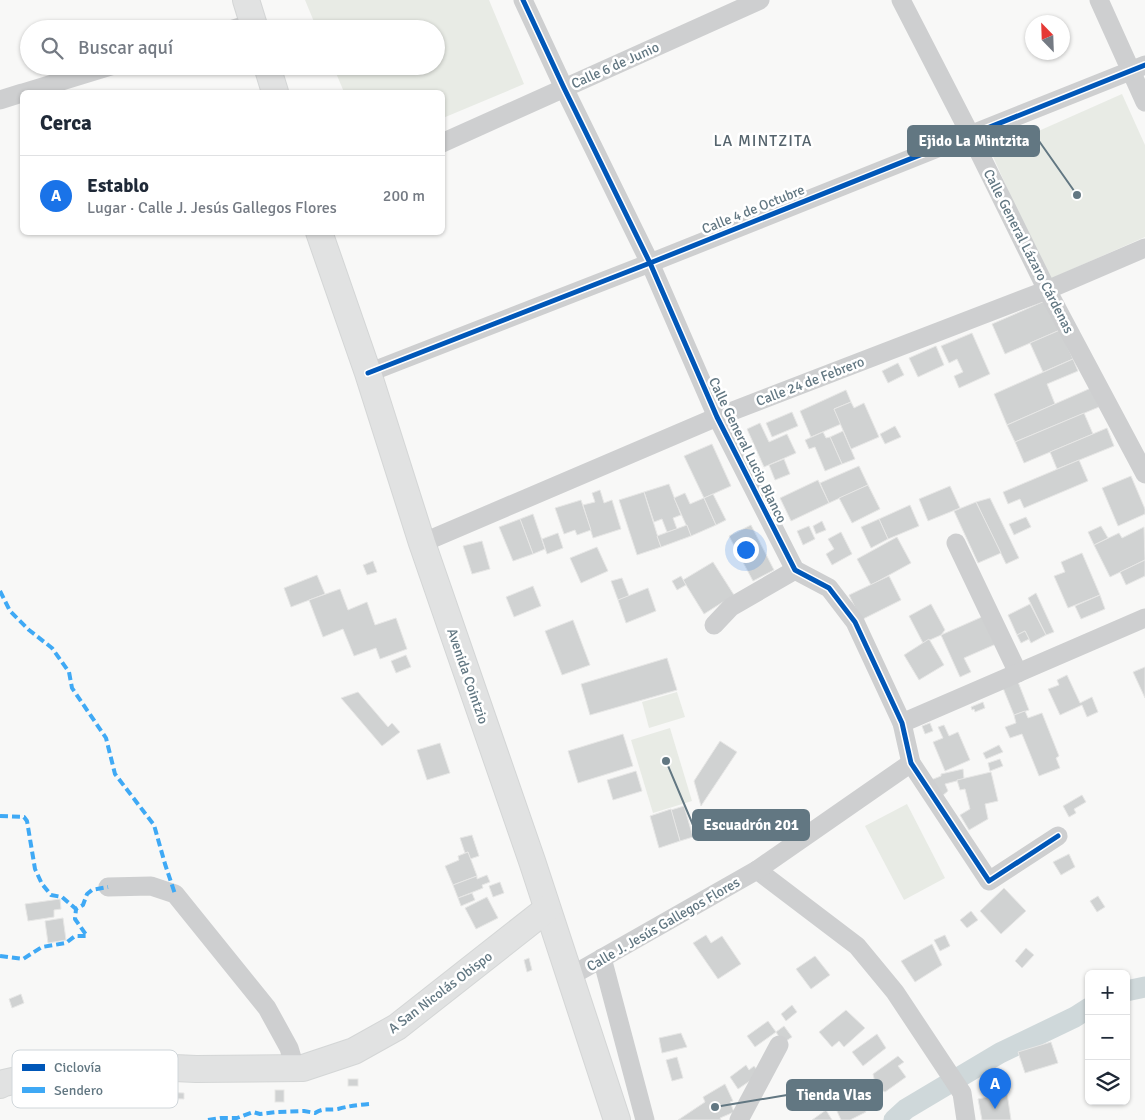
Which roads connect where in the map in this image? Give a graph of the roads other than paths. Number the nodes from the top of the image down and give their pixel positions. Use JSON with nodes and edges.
{"nodes":[{"id":1,"x":523,"y":0,"type":"edge"},
{"id":2,"x":760,"y":0,"type":"edge"},
{"id":3,"x":901,"y":0,"type":"edge"},
{"id":4,"x":1099,"y":0,"type":"edge"},
{"id":5,"x":1138,"y":68,"type":"edge"},
{"id":6,"x":82,"y":75,"type":"edge"},
{"id":7,"x":270,"y":75,"type":"edge"},
{"id":8,"x":564,"y":88,"type":"junction"},
{"id":9,"x":34,"y":90,"type":"edge"},
{"id":10,"x":274,"y":90,"type":"edge"},
{"id":11,"x":20,"y":94,"type":"edge"},
{"id":12,"x":0,"y":100,"type":"edge"},
{"id":13,"x":1145,"y":102,"type":"edge"},
{"id":14,"x":970,"y":134,"type":"junction"},
{"id":15,"x":445,"y":142,"type":"edge"},
{"id":16,"x":320,"y":235,"type":"edge"},
{"id":17,"x":1145,"y":248,"type":"edge"},
{"id":18,"x":650,"y":263,"type":"junction"},
{"id":19,"x":1047,"y":290,"type":"junction"},
{"id":20,"x":368,"y":372,"type":"junction"},
{"id":21,"x":717,"y":417,"type":"junction"},
{"id":22,"x":1145,"y":474,"type":"edge"},
{"id":23,"x":422,"y":543,"type":"junction"},
{"id":24,"x":956,"y":543,"type":"dead end"},
{"id":25,"x":795,"y":570,"type":"junction"},
{"id":26,"x":1145,"y":618,"type":"edge"},
{"id":27,"x":714,"y":625,"type":"dead end"},
{"id":28,"x":1018,"y":673,"type":"junction"},
{"id":29,"x":902,"y":723,"type":"junction"},
{"id":30,"x":911,"y":763,"type":"junction"},
{"id":31,"x":1058,"y":836,"type":"dead end"},
{"id":32,"x":757,"y":870,"type":"junction"},
{"id":33,"x":108,"y":886,"type":"dead end"},
{"id":34,"x":547,"y":909,"type":"junction"},
{"id":35,"x":602,"y":958,"type":"junction"},
{"id":36,"x":569,"y":977,"type":"junction"},
{"id":37,"x":778,"y":1045,"type":"dead end"},
{"id":38,"x":178,"y":1068,"type":"edge"},
{"id":39,"x":295,"y":1068,"type":"junction"},
{"id":40,"x":12,"y":1081,"type":"edge"},
{"id":41,"x":0,"y":1086,"type":"edge"},
{"id":42,"x":617,"y":1120,"type":"edge"},
{"id":43,"x":645,"y":1120,"type":"edge"},
{"id":44,"x":739,"y":1120,"type":"edge"},
{"id":45,"x":966,"y":1120,"type":"edge"}],
"edges":[{"from":1,"to":8,"type":"street","name":"Calle General Lucio Blanco"},
{"from":2,"to":8,"type":"street","name":"Calle 6 de Junio"},
{"from":3,"to":14,"type":"street","name":"Calle General Lázaro Cárdenas"},
{"from":4,"to":5,"type":"street"},
{"from":5,"to":13,"type":"street"},
{"from":5,"to":14,"type":"street","name":"Calle 4 de Octubre"},
{"from":6,"to":9,"type":"street"},
{"from":7,"to":10,"type":"main road"},
{"from":8,"to":15,"type":"street","name":"Calle 6 de Junio"},
{"from":8,"to":18,"type":"street","name":"Calle General Lucio Blanco"},
{"from":11,"to":12,"type":"street"},
{"from":14,"to":18,"type":"street","name":"Calle 4 de Octubre"},
{"from":14,"to":19,"type":"street","name":"Calle General Lázaro Cárdenas"},
{"from":16,"to":20,"type":"main road","name":"Avenida Cointzio"},
{"from":17,"to":19,"type":"street","name":"Calle 24 de Febrero"},
{"from":18,"to":20,"type":"street","name":"Calle 4 de Octubre"},
{"from":18,"to":21,"type":"street","name":"Calle General Lucio Blanco"},
{"from":19,"to":21,"type":"street","name":"Calle 24 de Febrero"},
{"from":19,"to":22,"type":"street","name":"Calle General Lázaro Cárdenas"},
{"from":20,"to":23,"type":"main road","name":"Avenida Cointzio"},
{"from":21,"to":23,"type":"street","name":"Calle 24 de Febrero"},
{"from":21,"to":25,"type":"street","name":"Calle General Lucio Blanco"},
{"from":23,"to":34,"type":"main road","name":"Avenida Cointzio"},
{"from":24,"to":28,"type":"street"},
{"from":25,"to":27,"type":"street"},
{"from":25,"to":29,"type":"street"},
{"from":26,"to":28,"type":"street"},
{"from":28,"to":29,"type":"street"},
{"from":29,"to":30,"type":"street"},
{"from":30,"to":31,"type":"street"},
{"from":30,"to":32,"type":"street","name":"Calle J. Jesús Gallegos Flores"},
{"from":32,"to":35,"type":"street","name":"Calle J. Jesús Gallegos Flores"},
{"from":32,"to":45,"type":"street"},
{"from":33,"to":39,"type":"street"},
{"from":34,"to":36,"type":"main road","name":"Avenida Cointzio"},
{"from":34,"to":39,"type":"main road","name":"A San Nicolás Obispo"},
{"from":35,"to":36,"type":"street","name":"Calle J. Jesús Gallegos Flores"},
{"from":35,"to":43,"type":"street"},
{"from":36,"to":42,"type":"main road","name":"Avenida Cointzio"},
{"from":37,"to":44,"type":"street"},
{"from":38,"to":39,"type":"main road","name":"A San Nicolás Obispo"},
{"from":40,"to":41,"type":"main road","name":"A San Nicolás Obispo"}]}
